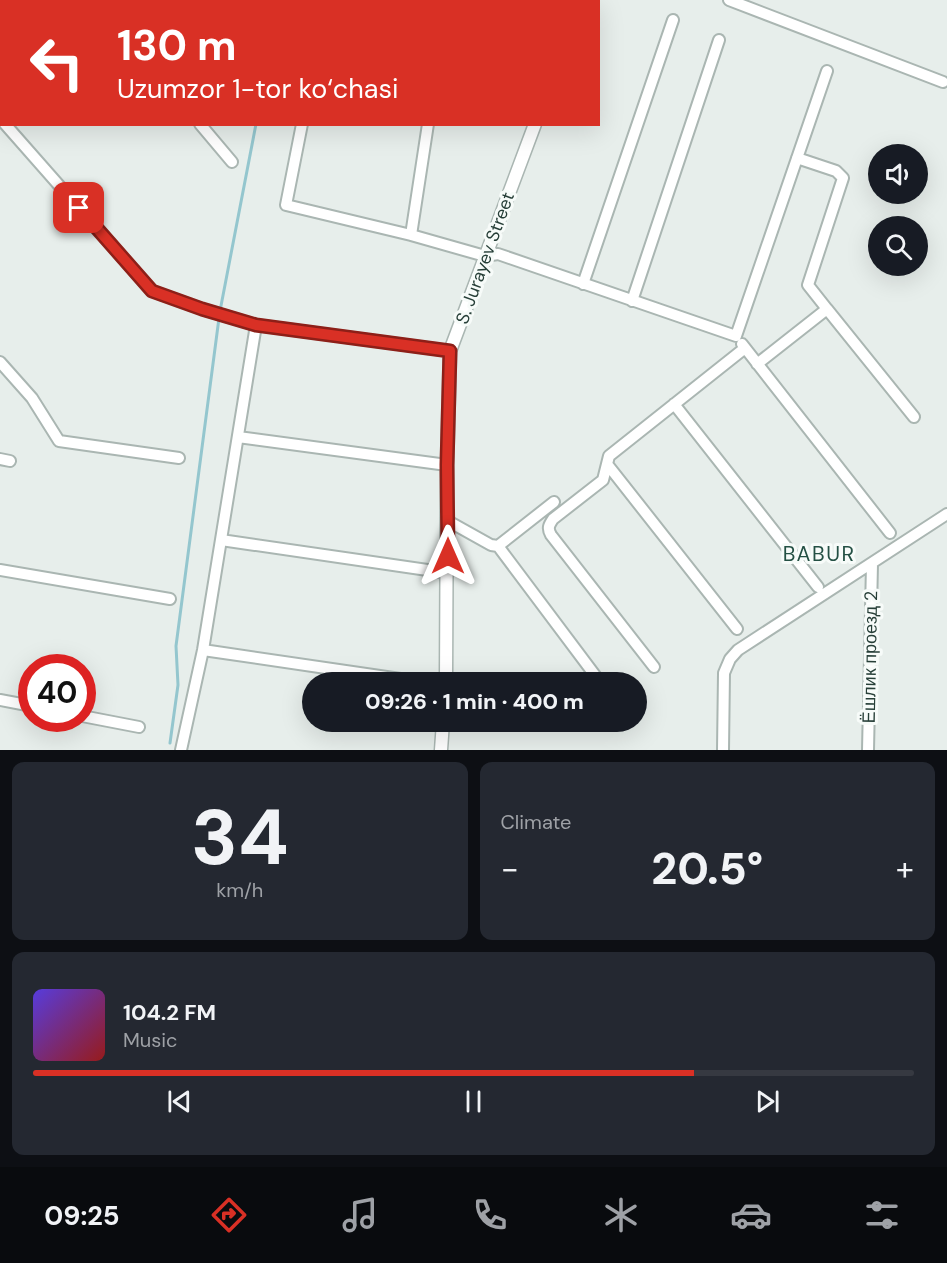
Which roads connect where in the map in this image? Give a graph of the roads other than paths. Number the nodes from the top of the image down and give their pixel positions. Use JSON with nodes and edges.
{"nodes":[{"id":1,"x":729,"y":0,"type":"edge"},
{"id":2,"x":673,"y":20,"type":"dead end"},
{"id":3,"x":719,"y":40,"type":"dead end"},
{"id":4,"x":827,"y":71,"type":"dead end"},
{"id":5,"x":943,"y":82,"type":"dead end"},
{"id":6,"x":7,"y":126,"type":"edge"},
{"id":7,"x":202,"y":126,"type":"edge"},
{"id":8,"x":302,"y":126,"type":"edge"},
{"id":9,"x":428,"y":126,"type":"edge"},
{"id":10,"x":534,"y":126,"type":"edge"},
{"id":11,"x":797,"y":158,"type":"junction"},
{"id":12,"x":232,"y":162,"type":"dead end"},
{"id":13,"x":411,"y":235,"type":"junction"},
{"id":14,"x":485,"y":256,"type":"junction"},
{"id":15,"x":583,"y":284,"type":"junction"},
{"id":16,"x":632,"y":301,"type":"junction"},
{"id":17,"x":827,"y":309,"type":"junction"},
{"id":18,"x":256,"y":325,"type":"junction"},
{"id":19,"x":736,"y":336,"type":"junction"},
{"id":20,"x":745,"y":348,"type":"junction"},
{"id":21,"x":450,"y":351,"type":"junction"},
{"id":22,"x":0,"y":362,"type":"edge"},
{"id":23,"x":757,"y":364,"type":"junction"},
{"id":24,"x":674,"y":404,"type":"junction"},
{"id":25,"x":914,"y":417,"type":"dead end"},
{"id":26,"x":238,"y":437,"type":"junction"},
{"id":27,"x":179,"y":458,"type":"dead end"},
{"id":28,"x":607,"y":464,"type":"junction"},
{"id":29,"x":447,"y":465,"type":"junction"},
{"id":30,"x":554,"y":502,"type":"dead end"},
{"id":31,"x":947,"y":514,"type":"edge"},
{"id":32,"x":448,"y":521,"type":"junction"},
{"id":33,"x":890,"y":533,"type":"dead end"},
{"id":34,"x":221,"y":540,"type":"junction"},
{"id":35,"x":498,"y":546,"type":"junction"},
{"id":36,"x":872,"y":564,"type":"junction"},
{"id":37,"x":0,"y":570,"type":"edge"},
{"id":38,"x":448,"y":573,"type":"junction"},
{"id":39,"x":818,"y":587,"type":"dead end"},
{"id":40,"x":170,"y":599,"type":"dead end"},
{"id":41,"x":737,"y":629,"type":"dead end"},
{"id":42,"x":203,"y":650,"type":"junction"},
{"id":43,"x":654,"y":667,"type":"dead end"},
{"id":44,"x":353,"y":672,"type":"edge"},
{"id":45,"x":446,"y":672,"type":"edge"},
{"id":46,"x":592,"y":672,"type":"edge"},
{"id":47,"x":0,"y":700,"type":"edge"},
{"id":48,"x":18,"y":703,"type":"edge"},
{"id":49,"x":96,"y":719,"type":"edge"},
{"id":50,"x":139,"y":727,"type":"dead end"},
{"id":51,"x":442,"y":732,"type":"edge"},
{"id":52,"x":182,"y":750,"type":"edge"},
{"id":53,"x":441,"y":750,"type":"edge"},
{"id":54,"x":723,"y":750,"type":"edge"},
{"id":55,"x":868,"y":750,"type":"edge"}],
"edges":[{"from":1,"to":5,"type":"street"},
{"from":2,"to":15,"type":"street"},
{"from":3,"to":16,"type":"street"},
{"from":4,"to":11,"type":"street"},
{"from":6,"to":18,"type":"street"},
{"from":7,"to":12,"type":"street"},
{"from":8,"to":13,"type":"street"},
{"from":9,"to":13,"type":"street"},
{"from":10,"to":14,"type":"street","name":"S. Jurayev Street"},
{"from":11,"to":17,"type":"street"},
{"from":11,"to":19,"type":"street"},
{"from":13,"to":14,"type":"street"},
{"from":14,"to":15,"type":"street"},
{"from":14,"to":21,"type":"street","name":"S. Jurayev Street"},
{"from":15,"to":16,"type":"street"},
{"from":16,"to":19,"type":"street"},
{"from":17,"to":23,"type":"street"},
{"from":17,"to":25,"type":"street"},
{"from":18,"to":21,"type":"street"},
{"from":18,"to":26,"type":"street"},
{"from":19,"to":20,"type":"street"},
{"from":20,"to":23,"type":"street"},
{"from":20,"to":24,"type":"street"},
{"from":21,"to":29,"type":"street","name":"S. Jurayev Street"},
{"from":22,"to":27,"type":"street"},
{"from":23,"to":33,"type":"street"},
{"from":24,"to":28,"type":"street"},
{"from":24,"to":39,"type":"street"},
{"from":26,"to":29,"type":"street"},
{"from":26,"to":34,"type":"street"},
{"from":28,"to":41,"type":"street"},
{"from":28,"to":43,"type":"street"},
{"from":29,"to":32,"type":"street","name":"S. Jurayev Street"},
{"from":30,"to":35,"type":"street"},
{"from":31,"to":36,"type":"street"},
{"from":32,"to":35,"type":"street"},
{"from":32,"to":38,"type":"street","name":"S. Jurayev Street"},
{"from":34,"to":38,"type":"street"},
{"from":34,"to":42,"type":"street"},
{"from":35,"to":46,"type":"street"},
{"from":36,"to":54,"type":"street"},
{"from":36,"to":55,"type":"street","name":"Ёшлик проезд 2"},
{"from":37,"to":40,"type":"street"},
{"from":38,"to":45,"type":"street","name":"S. Jurayev Street"},
{"from":42,"to":44,"type":"street"},
{"from":42,"to":52,"type":"street"},
{"from":47,"to":48,"type":"street"},
{"from":49,"to":50,"type":"street"},
{"from":51,"to":53,"type":"street"}]}
